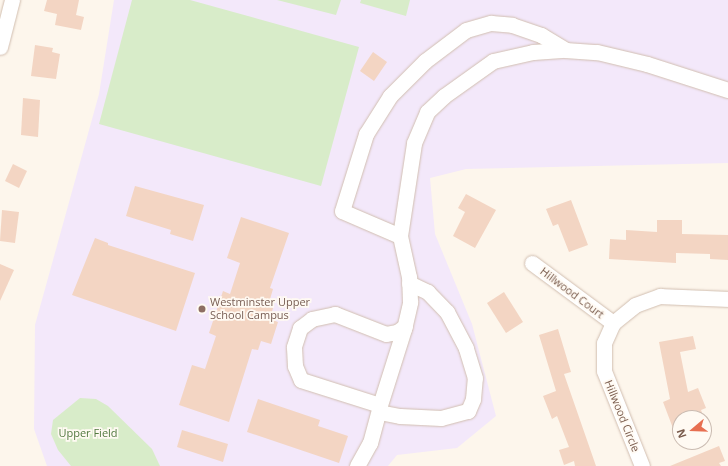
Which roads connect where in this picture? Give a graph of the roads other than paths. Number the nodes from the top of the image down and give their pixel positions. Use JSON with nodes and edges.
{"nodes":[{"id":1,"x":12,"y":0,"type":"edge"},
{"id":2,"x":0,"y":47,"type":"edge"},
{"id":3,"x":566,"y":50,"type":"junction"},
{"id":4,"x":728,"y":90,"type":"edge"},
{"id":5,"x":400,"y":236,"type":"junction"},
{"id":6,"x":532,"y":263,"type":"dead end"},
{"id":7,"x":409,"y":283,"type":"junction"},
{"id":8,"x":728,"y":299,"type":"edge"},
{"id":9,"x":613,"y":323,"type":"junction"},
{"id":10,"x":405,"y":326,"type":"junction"},
{"id":11,"x":379,"y":409,"type":"junction"},
{"id":12,"x":357,"y":466,"type":"edge"},
{"id":13,"x":642,"y":466,"type":"edge"}],
"edges":[{"from":1,"to":2,"type":"street"},
{"from":3,"to":4,"type":"street"},
{"from":3,"to":5,"type":"street"},
{"from":3,"to":5,"type":"street"},
{"from":5,"to":7,"type":"street"},
{"from":6,"to":9,"type":"street","name":"Hillwood Court"},
{"from":7,"to":10,"type":"street"},
{"from":7,"to":11,"type":"street"},
{"from":8,"to":9,"type":"street","name":"Hillwood Circle"},
{"from":9,"to":13,"type":"street","name":"Hillwood Circle"},
{"from":10,"to":11,"type":"street"},
{"from":10,"to":11,"type":"street"},
{"from":11,"to":12,"type":"street"}]}
